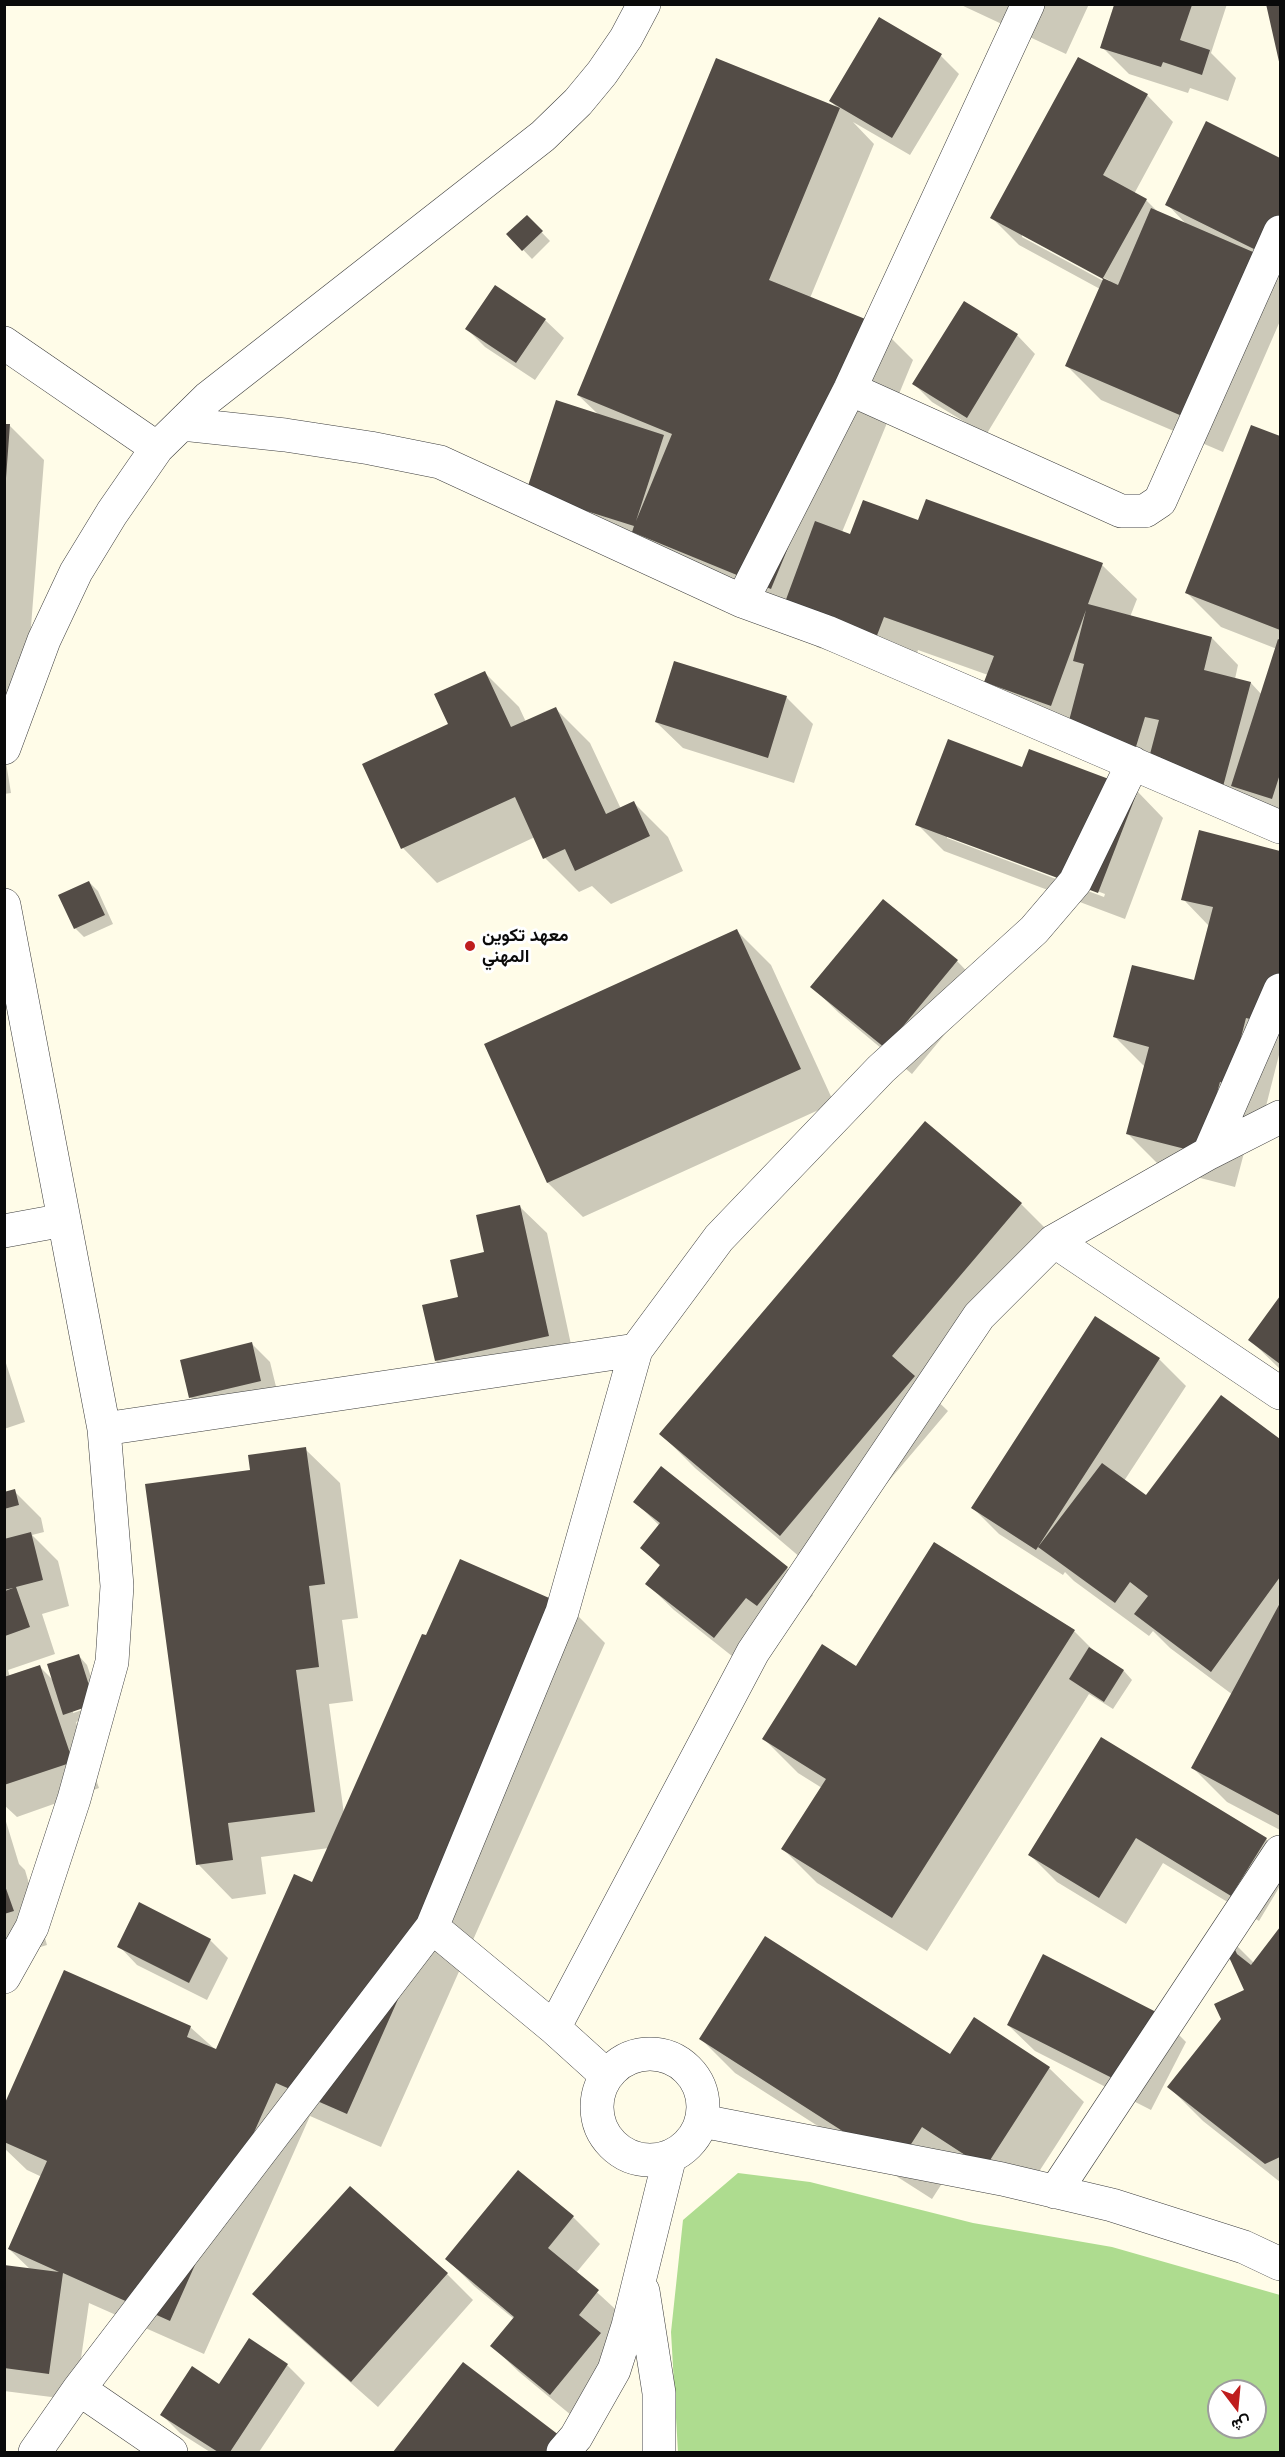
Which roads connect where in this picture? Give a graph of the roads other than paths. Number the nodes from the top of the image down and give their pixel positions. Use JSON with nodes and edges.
{"nodes":[{"id":1,"x":644,"y":4,"type":"edge"},
{"id":2,"x":1028,"y":4,"type":"edge"},
{"id":3,"x":1281,"y":232,"type":"edge"},
{"id":4,"x":4,"y":343,"type":"edge"},
{"id":5,"x":850,"y":389,"type":"junction"},
{"id":6,"x":182,"y":423,"type":"junction"},
{"id":7,"x":157,"y":448,"type":"junction"},
{"id":8,"x":742,"y":601,"type":"junction"},
{"id":9,"x":4,"y":748,"type":"edge"},
{"id":10,"x":1133,"y":763,"type":"junction"},
{"id":11,"x":1281,"y":827,"type":"edge"},
{"id":12,"x":4,"y":905,"type":"edge"},
{"id":13,"x":1281,"y":990,"type":"edge"},
{"id":14,"x":1281,"y":1117,"type":"edge"},
{"id":15,"x":1209,"y":1153,"type":"junction"},
{"id":16,"x":64,"y":1220,"type":"junction"},
{"id":17,"x":4,"y":1231,"type":"edge"},
{"id":18,"x":1054,"y":1241,"type":"junction"},
{"id":19,"x":636,"y":1350,"type":"junction"},
{"id":20,"x":1281,"y":1393,"type":"edge"},
{"id":21,"x":104,"y":1430,"type":"junction"},
{"id":22,"x":1281,"y":1852,"type":"edge"},
{"id":23,"x":432,"y":1927,"type":"junction"},
{"id":24,"x":4,"y":1977,"type":"edge"},
{"id":25,"x":554,"y":2028,"type":"junction"},
{"id":26,"x":606,"y":2075,"type":"junction"},
{"id":27,"x":702,"y":2121,"type":"junction"},
{"id":28,"x":670,"y":2156,"type":"junction"},
{"id":29,"x":1055,"y":2192,"type":"junction"},
{"id":30,"x":1281,"y":2264,"type":"edge"},
{"id":31,"x":640,"y":2277,"type":"junction"},
{"id":32,"x":79,"y":2390,"type":"junction"},
{"id":33,"x":35,"y":2452,"type":"edge"},
{"id":34,"x":171,"y":2452,"type":"edge"},
{"id":35,"x":563,"y":2452,"type":"edge"},
{"id":36,"x":659,"y":2452,"type":"edge"}],
"edges":[{"from":1,"to":6,"type":"street"},
{"from":2,"to":5,"type":"street"},
{"from":3,"to":5,"type":"street"},
{"from":4,"to":7,"type":"street"},
{"from":5,"to":8,"type":"street"},
{"from":6,"to":7,"type":"street"},
{"from":6,"to":8,"type":"street"},
{"from":7,"to":9,"type":"street"},
{"from":8,"to":10,"type":"street"},
{"from":10,"to":11,"type":"street"},
{"from":10,"to":19,"type":"street"},
{"from":12,"to":16,"type":"street"},
{"from":13,"to":15,"type":"street"},
{"from":14,"to":15,"type":"street"},
{"from":15,"to":18,"type":"street"},
{"from":16,"to":17,"type":"street"},
{"from":16,"to":21,"type":"street"},
{"from":18,"to":20,"type":"street"},
{"from":18,"to":25,"type":"street"},
{"from":19,"to":21,"type":"street"},
{"from":19,"to":23,"type":"street"},
{"from":21,"to":24,"type":"street"},
{"from":22,"to":29,"type":"street"},
{"from":23,"to":25,"type":"street"},
{"from":23,"to":32,"type":"street"},
{"from":25,"to":26,"type":"street"},
{"from":26,"to":27,"type":"street"},
{"from":26,"to":28,"type":"street"},
{"from":27,"to":28,"type":"street"},
{"from":27,"to":29,"type":"street"},
{"from":28,"to":31,"type":"street"},
{"from":29,"to":30,"type":"street"},
{"from":31,"to":35,"type":"street"},
{"from":31,"to":36,"type":"street"},
{"from":32,"to":33,"type":"street"},
{"from":32,"to":34,"type":"street"}]}
